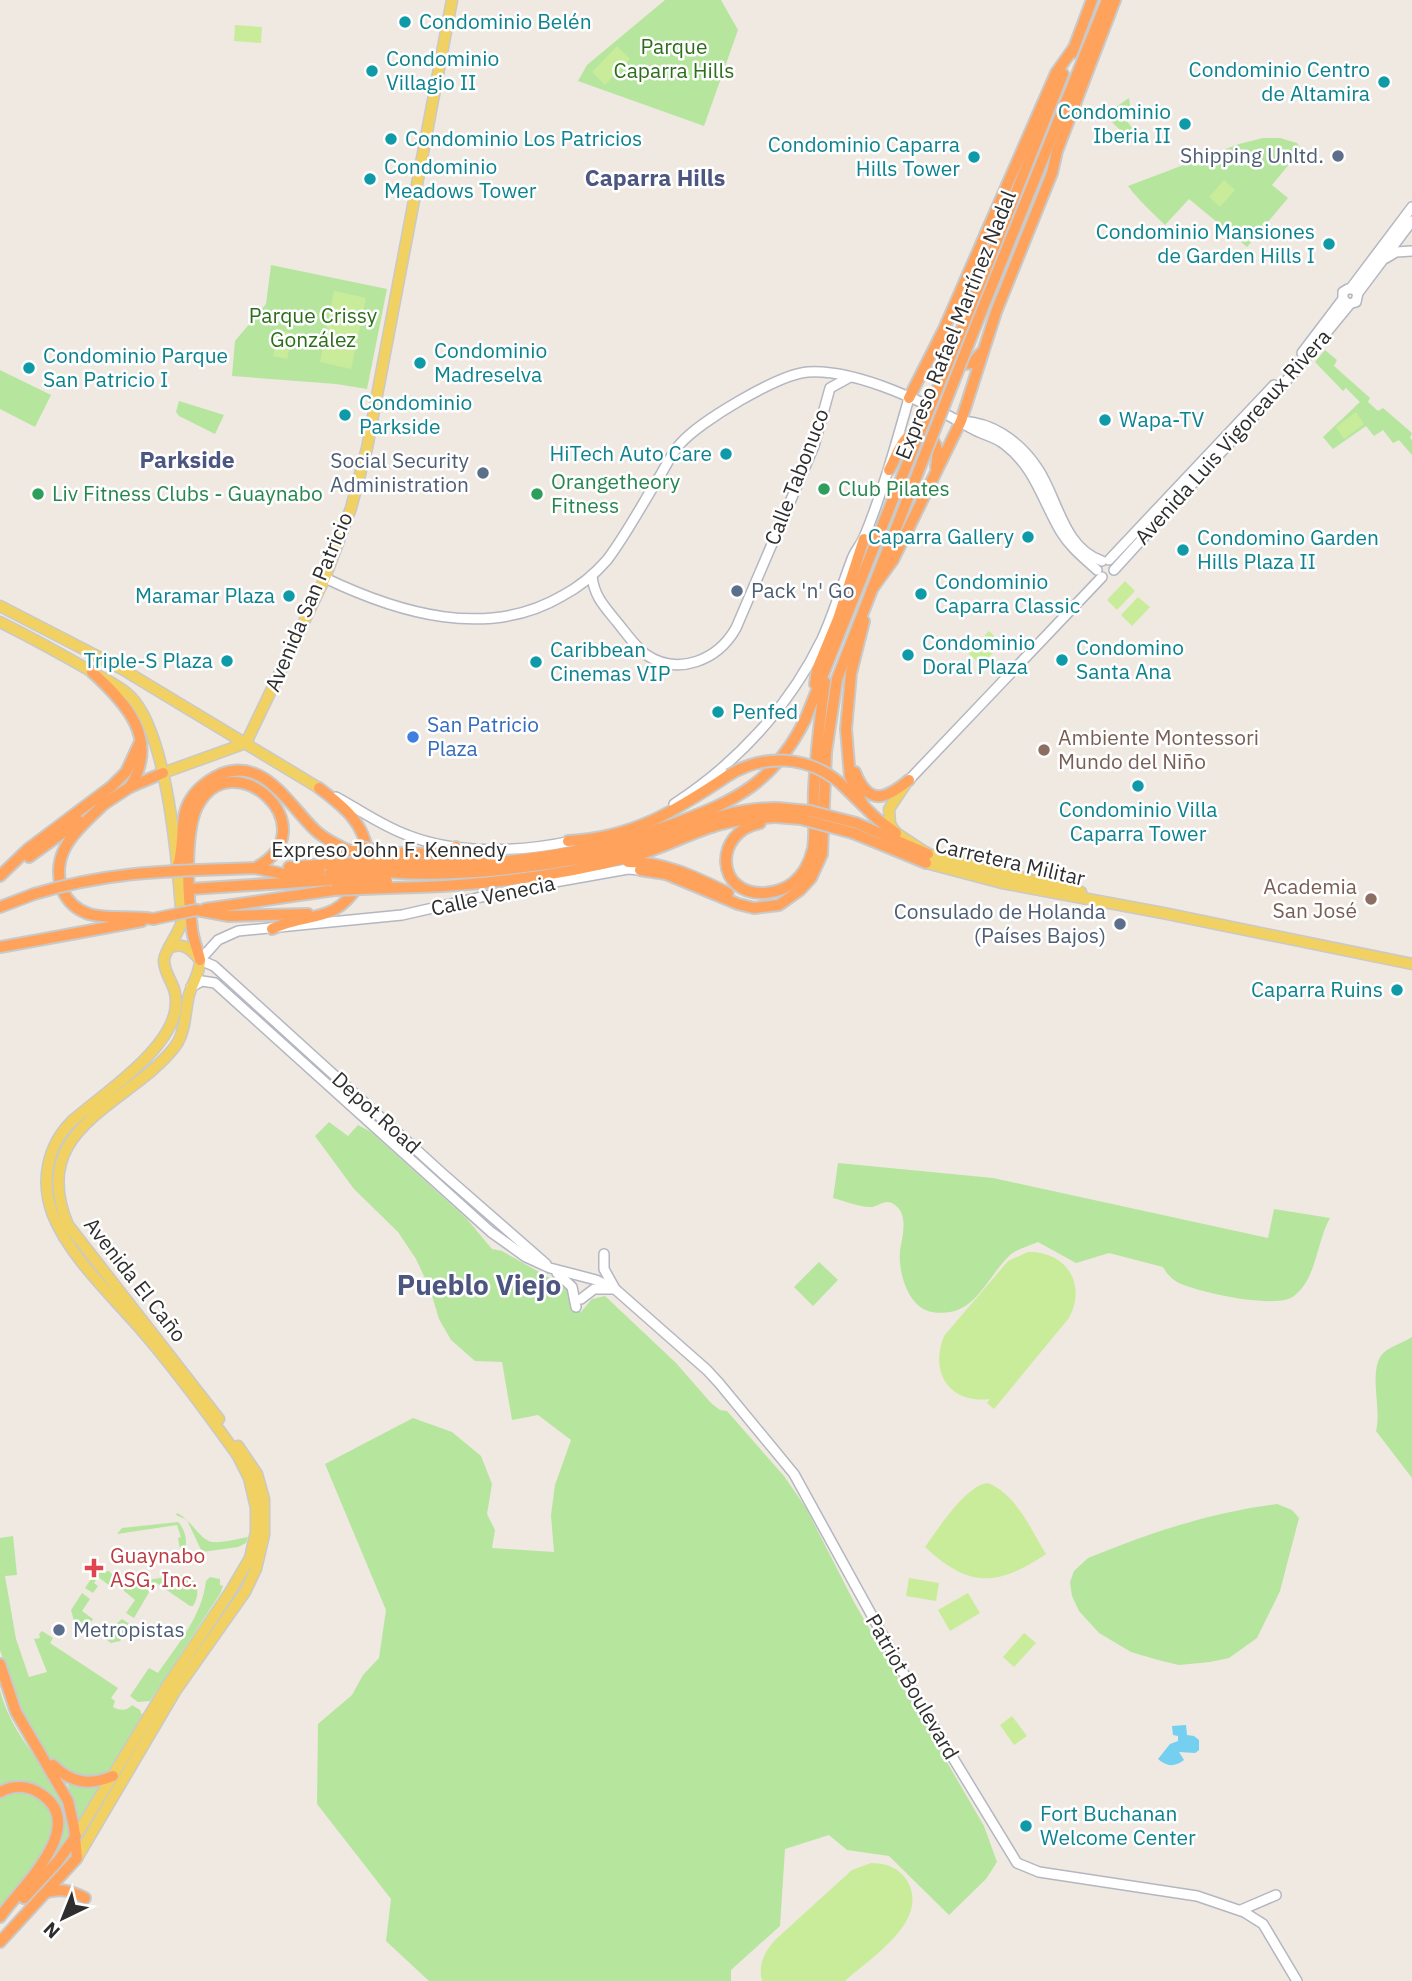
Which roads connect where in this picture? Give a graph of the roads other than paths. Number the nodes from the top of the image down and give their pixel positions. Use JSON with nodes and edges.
{"nodes":[{"id":1,"x":452,"y":0,"type":"edge"},
{"id":2,"x":1092,"y":0,"type":"edge"},
{"id":3,"x":1107,"y":0,"type":"edge"},
{"id":4,"x":1115,"y":0,"type":"edge"},
{"id":5,"x":1073,"y":49,"type":"junction"},
{"id":6,"x":1412,"y":207,"type":"edge"},
{"id":7,"x":1412,"y":221,"type":"edge"},
{"id":8,"x":1401,"y":235,"type":"junction"},
{"id":9,"x":1412,"y":242,"type":"edge"},
{"id":10,"x":1412,"y":251,"type":"edge"},
{"id":11,"x":1382,"y":261,"type":"junction"},
{"id":12,"x":1354,"y":291,"type":"junction"},
{"id":13,"x":1346,"y":302,"type":"junction"},
{"id":14,"x":976,"y":308,"type":"junction"},
{"id":15,"x":944,"y":329,"type":"junction"},
{"id":16,"x":985,"y":348,"type":"junction"},
{"id":17,"x":818,"y":372,"type":"junction"},
{"id":18,"x":850,"y":377,"type":"junction"},
{"id":19,"x":830,"y":388,"type":"junction"},
{"id":20,"x":909,"y":398,"type":"junction"},
{"id":21,"x":961,"y":421,"type":"junction"},
{"id":22,"x":888,"y":470,"type":"junction"},
{"id":23,"x":935,"y":474,"type":"junction"},
{"id":24,"x":864,"y":539,"type":"junction"},
{"id":25,"x":1105,"y":561,"type":"junction"},
{"id":26,"x":1114,"y":570,"type":"junction"},
{"id":27,"x":1100,"y":573,"type":"junction"},
{"id":28,"x":592,"y":576,"type":"junction"},
{"id":29,"x":325,"y":578,"type":"junction"},
{"id":30,"x":577,"y":588,"type":"junction"},
{"id":31,"x":870,"y":594,"type":"junction"},
{"id":32,"x":596,"y":596,"type":"junction"},
{"id":33,"x":0,"y":606,"type":"edge"},
{"id":34,"x":0,"y":622,"type":"edge"},
{"id":35,"x":828,"y":666,"type":"junction"},
{"id":36,"x":92,"y":672,"type":"junction"},
{"id":37,"x":811,"y":708,"type":"junction"},
{"id":38,"x":140,"y":742,"type":"junction"},
{"id":39,"x":246,"y":743,"type":"junction"},
{"id":40,"x":847,"y":748,"type":"junction"},
{"id":41,"x":163,"y":773,"type":"junction"},
{"id":42,"x":909,"y":780,"type":"junction"},
{"id":43,"x":130,"y":787,"type":"junction"},
{"id":44,"x":319,"y":788,"type":"junction"},
{"id":45,"x":104,"y":804,"type":"junction"},
{"id":46,"x":863,"y":805,"type":"junction"},
{"id":47,"x":776,"y":813,"type":"junction"},
{"id":48,"x":855,"y":828,"type":"joint"},
{"id":49,"x":819,"y":830,"type":"junction"},
{"id":50,"x":896,"y":833,"type":"junction"},
{"id":51,"x":569,"y":842,"type":"junction"},
{"id":52,"x":456,"y":847,"type":"junction"},
{"id":53,"x":352,"y":848,"type":"junction"},
{"id":54,"x":927,"y":858,"type":"junction"},
{"id":55,"x":614,"y":862,"type":"junction"},
{"id":56,"x":178,"y":864,"type":"junction"},
{"id":57,"x":255,"y":868,"type":"junction"},
{"id":58,"x":640,"y":870,"type":"joint"},
{"id":59,"x":387,"y":876,"type":"junction"},
{"id":60,"x":0,"y":877,"type":"edge"},
{"id":61,"x":331,"y":877,"type":"junction"},
{"id":62,"x":190,"y":889,"type":"junction"},
{"id":63,"x":785,"y":899,"type":"junction"},
{"id":64,"x":344,"y":903,"type":"junction"},
{"id":65,"x":0,"y":907,"type":"edge"},
{"id":66,"x":196,"y":910,"type":"junction"},
{"id":67,"x":153,"y":919,"type":"junction"},
{"id":68,"x":272,"y":929,"type":"junction"},
{"id":69,"x":0,"y":947,"type":"edge"},
{"id":70,"x":168,"y":948,"type":"junction"},
{"id":71,"x":200,"y":960,"type":"junction"},
{"id":72,"x":1412,"y":964,"type":"edge"},
{"id":73,"x":191,"y":987,"type":"junction"},
{"id":74,"x":604,"y":1254,"type":"dead end"},
{"id":75,"x":550,"y":1268,"type":"junction"},
{"id":76,"x":591,"y":1279,"type":"joint"},
{"id":77,"x":615,"y":1289,"type":"junction"},
{"id":78,"x":0,"y":1664,"type":"edge"},
{"id":79,"x":41,"y":1753,"type":"junction"},
{"id":80,"x":113,"y":1776,"type":"junction"},
{"id":81,"x":0,"y":1792,"type":"edge"},
{"id":82,"x":76,"y":1836,"type":"junction"},
{"id":83,"x":77,"y":1858,"type":"junction"},
{"id":84,"x":47,"y":1892,"type":"junction"},
{"id":85,"x":1276,"y":1895,"type":"dead end"},
{"id":86,"x":85,"y":1898,"type":"dead end"},
{"id":87,"x":1239,"y":1910,"type":"junction"},
{"id":88,"x":0,"y":1917,"type":"edge"},
{"id":89,"x":0,"y":1923,"type":"edge"},
{"id":90,"x":0,"y":1944,"type":"edge"},
{"id":91,"x":1297,"y":1981,"type":"edge"}],
"edges":[{"from":1,"to":29,"type":"main road","name":"Avenida San Patricio"},
{"from":2,"to":5,"type":"highway","name":"Expreso Rafael Martínez Nadal"},
{"from":3,"to":14,"type":"highway","name":"Expreso Rafael Martínez Nadal"},
{"from":4,"to":16,"type":"highway"},
{"from":5,"to":14,"type":"highway","name":"Expreso Rafael Martínez Nadal"},
{"from":5,"to":15,"type":"highway"},
{"from":6,"to":12,"type":"street","name":"Avenida Luis Vigoreaux Rivera"},
{"from":7,"to":8,"type":"street","name":"Avenida Luis Vigoreaux Rivera"},
{"from":8,"to":9,"type":"street"},
{"from":8,"to":11,"type":"street","name":"Avenida Luis Vigoreaux Rivera"},
{"from":10,"to":11,"type":"street"},
{"from":11,"to":12,"type":"street","name":"Avenida Luis Vigoreaux Rivera"},
{"from":12,"to":13,"type":"street","name":"Avenida Luis Vigoreaux Rivera"},
{"from":12,"to":13,"type":"street","name":"Avenida Luis Vigoreaux Rivera"},
{"from":13,"to":25,"type":"street","name":"Avenida Luis Vigoreaux Rivera"},
{"from":13,"to":26,"type":"street","name":"Avenida Luis Vigoreaux Rivera"},
{"from":14,"to":31,"type":"highway","name":"Expreso Rafael Martínez Nadal","bridge":true},
{"from":14,"to":35,"type":"highway","name":"Expreso Rafael Martínez Nadal","bridge":true},
{"from":15,"to":16,"type":"highway"},
{"from":15,"to":20,"type":"highway"},
{"from":16,"to":21,"type":"highway"},
{"from":17,"to":18,"type":"street"},
{"from":17,"to":19,"type":"street","name":"Calle Tabonuco"},
{"from":17,"to":28,"type":"street"},
{"from":18,"to":19,"type":"street","name":"Calle Tabonuco"},
{"from":18,"to":20,"type":"street"},
{"from":19,"to":32,"type":"street","name":"Calle Tabonuco"},
{"from":20,"to":21,"type":"street"},
{"from":20,"to":22,"type":"street"},
{"from":21,"to":23,"type":"highway"},
{"from":21,"to":25,"type":"street"},
{"from":21,"to":27,"type":"street"},
{"from":22,"to":23,"type":"highway"},
{"from":22,"to":24,"type":"street"},
{"from":23,"to":31,"type":"highway"},
{"from":24,"to":37,"type":"highway"},
{"from":24,"to":51,"type":"street"},
{"from":25,"to":26,"type":"street"},
{"from":25,"to":27,"type":"street","name":"Avenida Luis Vigoreaux Rivera"},
{"from":26,"to":27,"type":"street","name":"Avenida Luis Vigoreaux Rivera"},
{"from":27,"to":42,"type":"street"},
{"from":28,"to":30,"type":"street"},
{"from":28,"to":32,"type":"street","name":"Calle Tabonuco"},
{"from":29,"to":30,"type":"street"},
{"from":29,"to":39,"type":"main road","name":"Avenida San Patricio"},
{"from":30,"to":32,"type":"street","name":"Calle Tabonuco"},
{"from":31,"to":40,"type":"highway"},
{"from":31,"to":49,"type":"highway","name":"Expreso Rafael Martínez Nadal"},
{"from":33,"to":39,"type":"main road"},
{"from":34,"to":36,"type":"main road"},
{"from":35,"to":37,"type":"highway"},
{"from":35,"to":49,"type":"highway"},
{"from":36,"to":38,"type":"highway"},
{"from":36,"to":41,"type":"main road"},
{"from":37,"to":59,"type":"highway"},
{"from":38,"to":43,"type":"highway"},
{"from":38,"to":60,"type":"highway"},
{"from":39,"to":41,"type":"main road"},
{"from":39,"to":44,"type":"main road"},
{"from":40,"to":42,"type":"highway"},
{"from":40,"to":46,"type":"highway"},
{"from":41,"to":43,"type":"highway"},
{"from":41,"to":56,"type":"main road"},
{"from":42,"to":50,"type":"main road"},
{"from":43,"to":45,"type":"highway"},
{"from":44,"to":52,"type":"street"},
{"from":44,"to":64,"type":"highway"},
{"from":45,"to":60,"type":"highway"},
{"from":45,"to":67,"type":"highway"},
{"from":46,"to":50,"type":"highway"},
{"from":46,"to":51,"type":"highway","bridge":true},
{"from":47,"to":48,"type":"highway","name":"Expreso John F. Kennedy","bridge":true},
{"from":47,"to":49,"type":"highway"},
{"from":47,"to":55,"type":"highway","name":"Expreso John F. Kennedy"},
{"from":47,"to":59,"type":"highway","name":"Expreso John F. Kennedy"},
{"from":48,"to":54,"type":"highway","name":"Carretera Militar"},
{"from":49,"to":63,"type":"highway"},
{"from":50,"to":54,"type":"main road"},
{"from":51,"to":52,"type":"street"},
{"from":52,"to":53,"type":"highway","bridge":true},
{"from":53,"to":56,"type":"highway"},
{"from":53,"to":59,"type":"highway","bridge":true},
{"from":54,"to":72,"type":"main road","name":"Carretera Militar"},
{"from":55,"to":59,"type":"highway","name":"Expreso John F. Kennedy"},
{"from":55,"to":63,"type":"highway"},
{"from":56,"to":70,"type":"main road"},
{"from":57,"to":61,"type":"highway","name":"Expreso John F. Kennedy"},
{"from":57,"to":62,"type":"highway"},
{"from":57,"to":65,"type":"highway","name":"Expreso John F. Kennedy","bridge":true},
{"from":58,"to":63,"type":"highway"},
{"from":58,"to":68,"type":"street","name":"Calle Venecia"},
{"from":59,"to":61,"type":"highway","bridge":true},
{"from":59,"to":61,"type":"highway","name":"Expreso John F. Kennedy","bridge":true},
{"from":61,"to":62,"type":"highway"},
{"from":61,"to":66,"type":"highway","name":"Expreso John F. Kennedy"},
{"from":62,"to":71,"type":"highway"},
{"from":64,"to":66,"type":"highway"},
{"from":64,"to":68,"type":"highway"},
{"from":66,"to":67,"type":"highway","name":"Expreso John F. Kennedy","bridge":true},
{"from":67,"to":69,"type":"highway","name":"Expreso John F. Kennedy"},
{"from":68,"to":71,"type":"street","name":"Calle Venecia"},
{"from":70,"to":71,"type":"main road"},
{"from":70,"to":80,"type":"main road","name":"Avenida El Caño"},
{"from":71,"to":73,"type":"main road","name":"Avenida El Caño"},
{"from":71,"to":75,"type":"street","name":"Depot Road"},
{"from":73,"to":75,"type":"street","name":"Depot Road"},
{"from":73,"to":83,"type":"main road","name":"Avenida El Caño"},
{"from":74,"to":77,"type":"street"},
{"from":75,"to":76,"type":"street","name":"Depot Road"},
{"from":75,"to":77,"type":"street"},
{"from":76,"to":77,"type":"street","name":"Patriot Boulevard"},
{"from":77,"to":87,"type":"street","name":"Patriot Boulevard"},
{"from":78,"to":79,"type":"highway"},
{"from":79,"to":80,"type":"highway"},
{"from":79,"to":82,"type":"highway"},
{"from":80,"to":82,"type":"main road","name":"Avenida El Caño"},
{"from":81,"to":88,"type":"highway"},
{"from":82,"to":83,"type":"highway"},
{"from":82,"to":89,"type":"highway","name":"Avenida El Caño"},
{"from":83,"to":84,"type":"highway","name":"Avenida El Caño"},
{"from":84,"to":86,"type":"highway"},
{"from":84,"to":90,"type":"highway","name":"Avenida El Caño"},
{"from":85,"to":87,"type":"street"},
{"from":87,"to":91,"type":"street","name":"Patriot Boulevard"}]}
